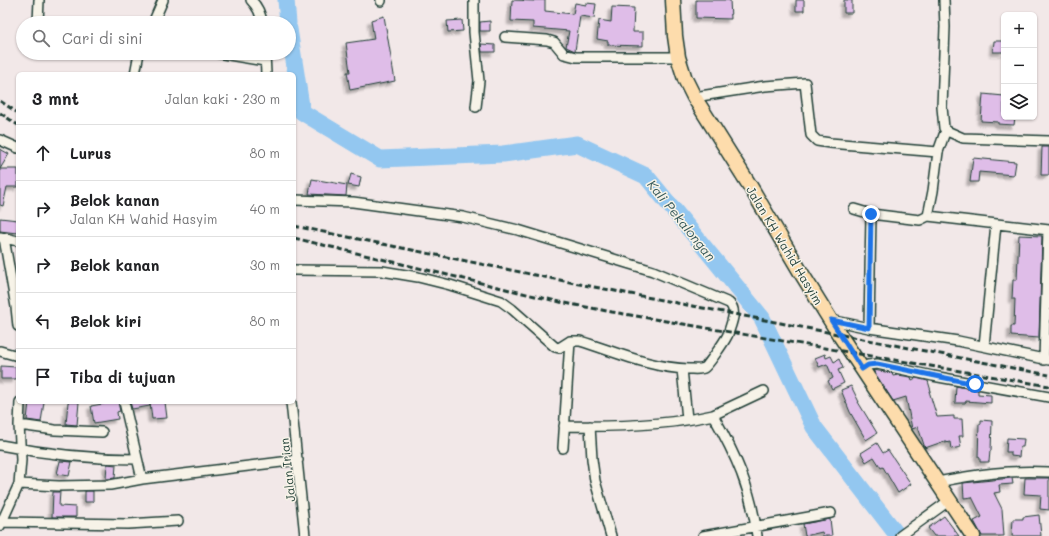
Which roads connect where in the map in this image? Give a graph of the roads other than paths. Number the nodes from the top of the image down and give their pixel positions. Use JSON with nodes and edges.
{"nodes":[{"id":1,"x":39,"y":0,"type":"edge"},
{"id":2,"x":163,"y":0,"type":"edge"},
{"id":3,"x":251,"y":0,"type":"edge"},
{"id":4,"x":474,"y":0,"type":"edge"},
{"id":5,"x":673,"y":0,"type":"edge"},
{"id":6,"x":944,"y":0,"type":"edge"},
{"id":7,"x":38,"y":16,"type":"edge"},
{"id":8,"x":156,"y":16,"type":"edge"},
{"id":9,"x":262,"y":16,"type":"edge"},
{"id":10,"x":504,"y":37,"type":"dead end"},
{"id":11,"x":678,"y":56,"type":"junction"},
{"id":12,"x":137,"y":60,"type":"edge"},
{"id":13,"x":265,"y":60,"type":"edge"},
{"id":14,"x":134,"y":72,"type":"edge"},
{"id":15,"x":266,"y":72,"type":"edge"},
{"id":16,"x":694,"y":97,"type":"junction"},
{"id":17,"x":476,"y":107,"type":"dead end"},
{"id":18,"x":947,"y":131,"type":"junction"},
{"id":19,"x":0,"y":140,"type":"edge"},
{"id":20,"x":1049,"y":142,"type":"edge"},
{"id":21,"x":16,"y":147,"type":"edge"},
{"id":22,"x":938,"y":152,"type":"junction"},
{"id":23,"x":296,"y":200,"type":"edge"},
{"id":24,"x":854,"y":209,"type":"dead end"},
{"id":25,"x":871,"y":214,"type":"junction"},
{"id":26,"x":928,"y":216,"type":"junction"},
{"id":27,"x":996,"y":224,"type":"junction"},
{"id":28,"x":1049,"y":230,"type":"edge"},
{"id":29,"x":2,"y":237,"type":"edge"},
{"id":30,"x":16,"y":240,"type":"edge"},
{"id":31,"x":296,"y":270,"type":"edge"},
{"id":32,"x":16,"y":302,"type":"edge"},
{"id":33,"x":831,"y":320,"type":"junction"},
{"id":34,"x":869,"y":328,"type":"junction"},
{"id":35,"x":570,"y":341,"type":"junction"},
{"id":36,"x":984,"y":346,"type":"junction"},
{"id":37,"x":0,"y":351,"type":"edge"},
{"id":38,"x":16,"y":355,"type":"edge"},
{"id":39,"x":1046,"y":360,"type":"edge"},
{"id":40,"x":682,"y":369,"type":"junction"},
{"id":41,"x":862,"y":369,"type":"junction"},
{"id":42,"x":764,"y":391,"type":"dead end"},
{"id":43,"x":1049,"y":397,"type":"edge"},
{"id":44,"x":20,"y":404,"type":"edge"},
{"id":45,"x":124,"y":404,"type":"edge"},
{"id":46,"x":291,"y":404,"type":"edge"},
{"id":47,"x":713,"y":414,"type":"junction"},
{"id":48,"x":687,"y":419,"type":"junction"},
{"id":49,"x":19,"y":425,"type":"junction"},
{"id":50,"x":564,"y":426,"type":"junction"},
{"id":51,"x":590,"y":426,"type":"junction"},
{"id":52,"x":102,"y":432,"type":"dead end"},
{"id":53,"x":0,"y":445,"type":"edge"},
{"id":54,"x":562,"y":448,"type":"dead end"},
{"id":55,"x":20,"y":449,"type":"junction"},
{"id":56,"x":137,"y":459,"type":"junction"},
{"id":57,"x":298,"y":460,"type":"junction"},
{"id":58,"x":1049,"y":472,"type":"edge"},
{"id":59,"x":142,"y":479,"type":"junction"},
{"id":60,"x":938,"y":482,"type":"junction"},
{"id":61,"x":19,"y":484,"type":"junction"},
{"id":62,"x":950,"y":500,"type":"junction"},
{"id":63,"x":831,"y":513,"type":"dead end"},
{"id":64,"x":178,"y":521,"type":"dead end"},
{"id":65,"x":1,"y":524,"type":"edge"},
{"id":66,"x":756,"y":532,"type":"edge"},
{"id":67,"x":305,"y":536,"type":"edge"},
{"id":68,"x":611,"y":536,"type":"edge"},
{"id":69,"x":703,"y":536,"type":"edge"},
{"id":70,"x":900,"y":536,"type":"edge"},
{"id":71,"x":973,"y":536,"type":"edge"}],
"edges":[{"from":1,"to":7,"type":"street"},
{"from":2,"to":8,"type":"street"},
{"from":3,"to":9,"type":"street"},
{"from":4,"to":17,"type":"street"},
{"from":5,"to":11,"type":"main road","name":"Jalan KH Wahid Hasyim"},
{"from":6,"to":18,"type":"street"},
{"from":10,"to":11,"type":"street"},
{"from":11,"to":16,"type":"main road","name":"Jalan KH Wahid Hasyim"},
{"from":12,"to":14,"type":"street"},
{"from":13,"to":15,"type":"street"},
{"from":16,"to":22,"type":"street"},
{"from":16,"to":33,"type":"main road","name":"Jalan KH Wahid Hasyim"},
{"from":18,"to":20,"type":"street"},
{"from":18,"to":22,"type":"street"},
{"from":19,"to":21,"type":"street"},
{"from":22,"to":26,"type":"street"},
{"from":23,"to":40,"type":"street"},
{"from":24,"to":25,"type":"street"},
{"from":25,"to":26,"type":"street"},
{"from":25,"to":34,"type":"street"},
{"from":26,"to":27,"type":"street"},
{"from":27,"to":28,"type":"street"},
{"from":27,"to":36,"type":"street"},
{"from":28,"to":39,"type":"street"},
{"from":29,"to":30,"type":"street"},
{"from":29,"to":32,"type":"street"},
{"from":31,"to":35,"type":"street"},
{"from":33,"to":34,"type":"street"},
{"from":33,"to":41,"type":"main road","name":"Jalan KH Wahid Hasyim"},
{"from":34,"to":36,"type":"street"},
{"from":35,"to":40,"type":"street"},
{"from":35,"to":50,"type":"street"},
{"from":36,"to":39,"type":"street"},
{"from":37,"to":38,"type":"street"},
{"from":40,"to":48,"type":"street"},
{"from":41,"to":43,"type":"street"},
{"from":41,"to":60,"type":"main road","name":"Jalan KH Wahid Hasyim"},
{"from":42,"to":47,"type":"street"},
{"from":44,"to":49,"type":"street"},
{"from":45,"to":56,"type":"street"},
{"from":46,"to":57,"type":"street","name":"Jalan Irian"},
{"from":47,"to":48,"type":"street"},
{"from":47,"to":66,"type":"street"},
{"from":48,"to":51,"type":"street"},
{"from":49,"to":52,"type":"street"},
{"from":49,"to":55,"type":"street"},
{"from":50,"to":51,"type":"street"},
{"from":50,"to":54,"type":"street"},
{"from":51,"to":68,"type":"street"},
{"from":53,"to":55,"type":"street"},
{"from":55,"to":56,"type":"street"},
{"from":55,"to":61,"type":"street"},
{"from":56,"to":59,"type":"street"},
{"from":57,"to":59,"type":"street"},
{"from":57,"to":67,"type":"street","name":"Jalan Irian"},
{"from":58,"to":60,"type":"street"},
{"from":59,"to":61,"type":"street"},
{"from":60,"to":62,"type":"main road","name":"Jalan KH Wahid Hasyim"},
{"from":61,"to":65,"type":"street"},
{"from":62,"to":70,"type":"street"},
{"from":62,"to":71,"type":"main road","name":"Jalan KH Wahid Hasyim"},
{"from":63,"to":66,"type":"street"},
{"from":64,"to":65,"type":"street"},
{"from":66,"to":69,"type":"street"}]}
